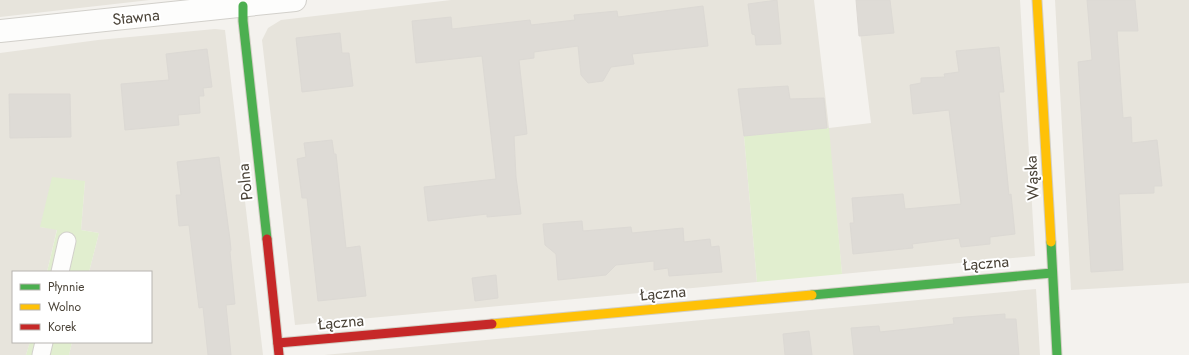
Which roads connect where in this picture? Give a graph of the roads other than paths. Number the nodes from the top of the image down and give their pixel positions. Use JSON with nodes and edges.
{"nodes":[{"id":1,"x":295,"y":0,"type":"edge"},
{"id":2,"x":1037,"y":0,"type":"edge"},
{"id":3,"x":243,"y":6,"type":"junction"},
{"id":4,"x":0,"y":32,"type":"edge"},
{"id":5,"x":67,"y":241,"type":"dead end"},
{"id":6,"x":60,"y":271,"type":"edge"},
{"id":7,"x":1052,"y":272,"type":"junction"},
{"id":8,"x":44,"y":343,"type":"edge"},
{"id":9,"x":278,"y":343,"type":"junction"},
{"id":10,"x":41,"y":355,"type":"edge"},
{"id":11,"x":279,"y":355,"type":"edge"},
{"id":12,"x":1056,"y":355,"type":"edge"}],
"edges":[{"from":1,"to":3,"type":"street","name":"Stawna"},
{"from":2,"to":7,"type":"street","name":"Wąska"},
{"from":3,"to":4,"type":"street","name":"Stawna"},
{"from":3,"to":9,"type":"street","name":"Polna"},
{"from":5,"to":6,"type":"lane"},
{"from":7,"to":9,"type":"street","name":"Łączna"},
{"from":7,"to":12,"type":"street","name":"Wąska"},
{"from":8,"to":10,"type":"lane"},
{"from":9,"to":11,"type":"street","name":"Polna"}]}
